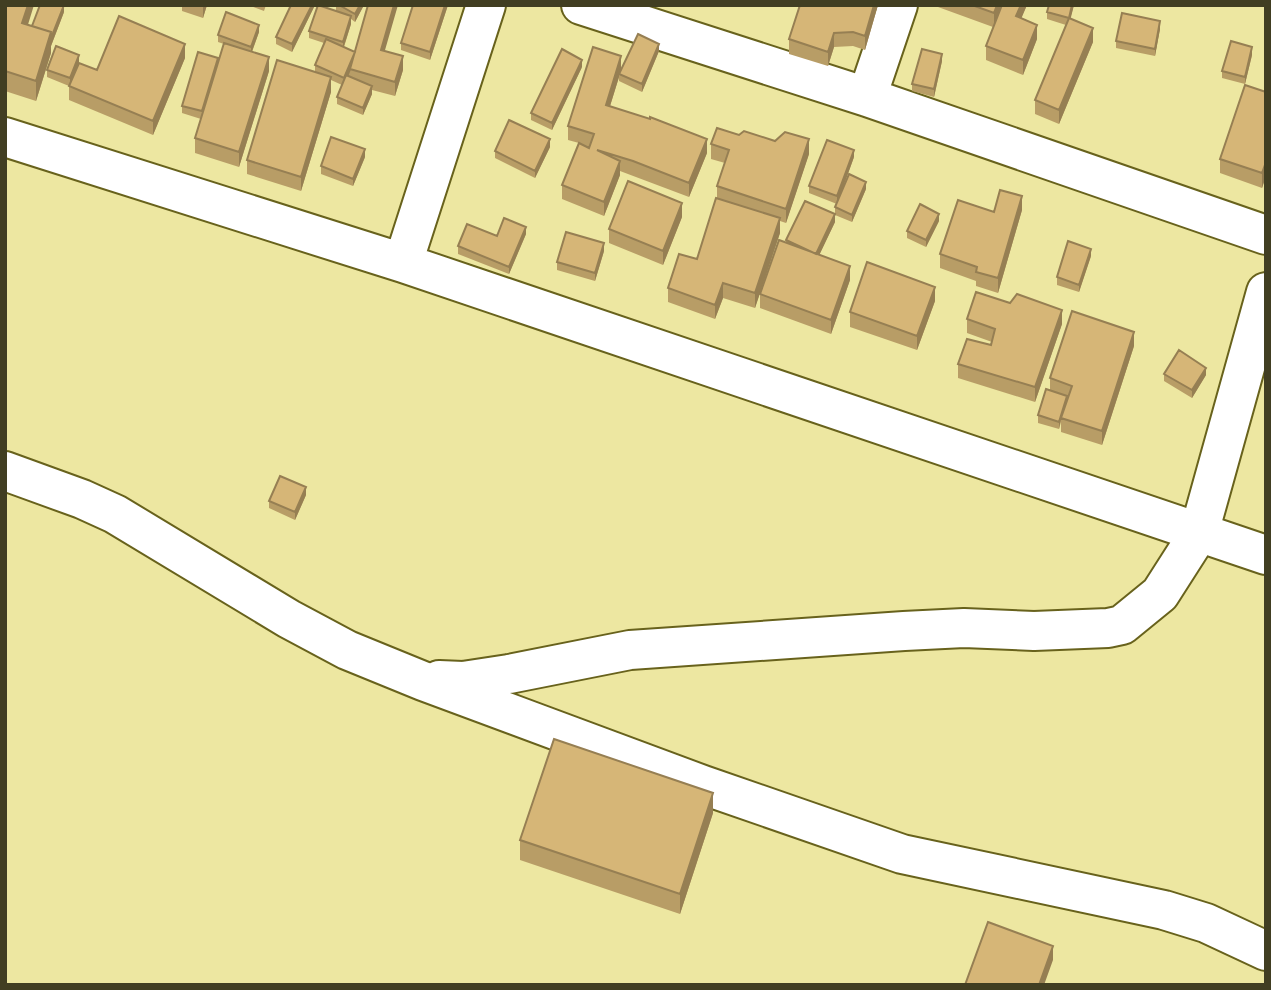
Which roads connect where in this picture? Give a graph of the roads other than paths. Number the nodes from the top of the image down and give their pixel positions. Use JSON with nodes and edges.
{"nodes":[{"id":1,"x":486,"y":5,"type":"edge"},
{"id":2,"x":581,"y":5,"type":"edge"},
{"id":3,"x":898,"y":5,"type":"edge"},
{"id":4,"x":665,"y":17,"type":"edge"},
{"id":5,"x":867,"y":97,"type":"junction"},
{"id":6,"x":5,"y":137,"type":"edge"},
{"id":7,"x":1266,"y":234,"type":"edge"},
{"id":8,"x":403,"y":263,"type":"junction"},
{"id":9,"x":1266,"y":292,"type":"edge"},
{"id":10,"x":5,"y":471,"type":"edge"},
{"id":11,"x":1199,"y":533,"type":"junction"},
{"id":12,"x":1266,"y":555,"type":"edge"},
{"id":13,"x":423,"y":681,"type":"junction"},
{"id":14,"x":1266,"y":950,"type":"edge"}],
"edges":[{"from":1,"to":8,"type":"street"},
{"from":2,"to":4,"type":"street"},
{"from":3,"to":5,"type":"street"},
{"from":4,"to":5,"type":"street"},
{"from":5,"to":7,"type":"street"},
{"from":6,"to":8,"type":"street"},
{"from":8,"to":11,"type":"street"},
{"from":9,"to":11,"type":"street"},
{"from":10,"to":13,"type":"street"},
{"from":11,"to":12,"type":"street"},
{"from":11,"to":13,"type":"street"},
{"from":13,"to":14,"type":"street"}]}
